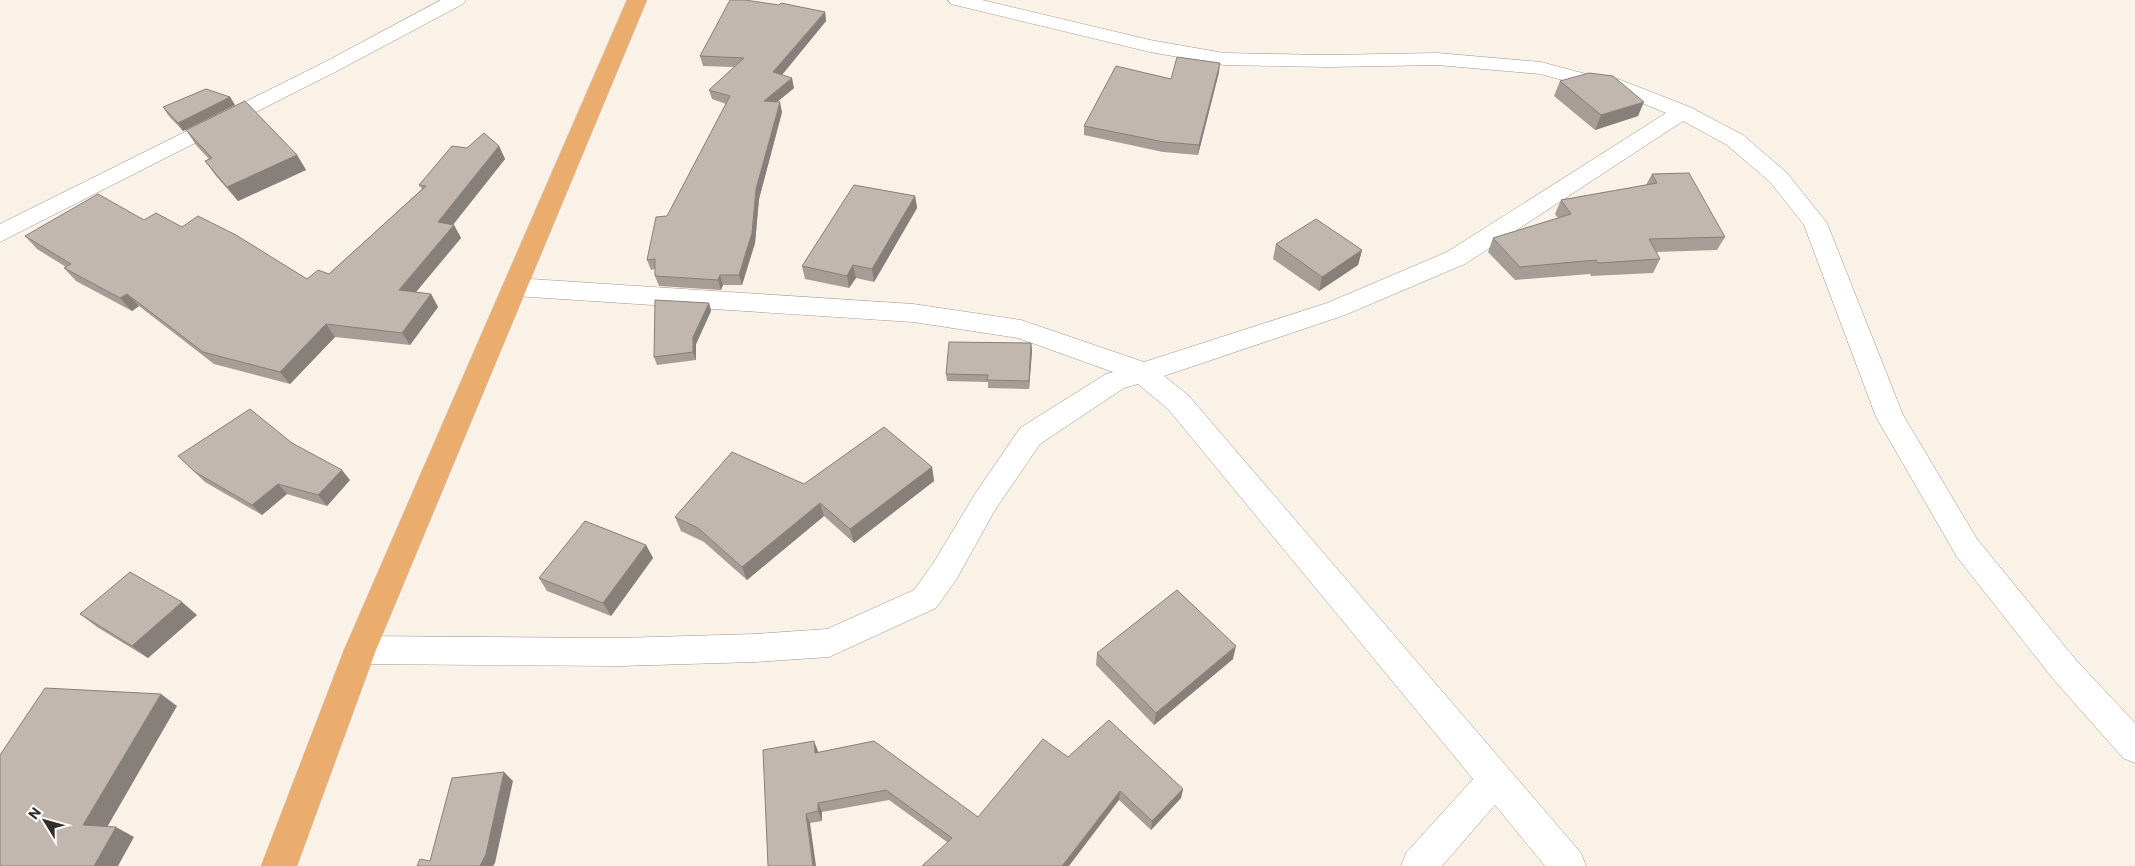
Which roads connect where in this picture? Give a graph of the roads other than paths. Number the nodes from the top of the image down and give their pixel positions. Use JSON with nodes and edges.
{"nodes":[{"id":1,"x":456,"y":0,"type":"edge"},
{"id":2,"x":637,"y":0,"type":"edge"},
{"id":3,"x":958,"y":0,"type":"edge"},
{"id":4,"x":1682,"y":112,"type":"junction"},
{"id":5,"x":0,"y":234,"type":"edge"},
{"id":6,"x":515,"y":287,"type":"junction"},
{"id":7,"x":1140,"y":371,"type":"junction"},
{"id":8,"x":360,"y":650,"type":"junction"},
{"id":9,"x":2135,"y":747,"type":"edge"},
{"id":10,"x":1494,"y":780,"type":"junction"},
{"id":11,"x":279,"y":866,"type":"edge"},
{"id":12,"x":1419,"y":866,"type":"edge"},
{"id":13,"x":1568,"y":866,"type":"edge"}],
"edges":[{"from":1,"to":5,"type":"street"},
{"from":2,"to":6,"type":"highway"},
{"from":3,"to":4,"type":"street"},
{"from":4,"to":7,"type":"street"},
{"from":4,"to":9,"type":"street"},
{"from":6,"to":7,"type":"street"},
{"from":6,"to":8,"type":"highway"},
{"from":7,"to":8,"type":"street"},
{"from":7,"to":10,"type":"street"},
{"from":8,"to":11,"type":"highway"},
{"from":10,"to":12,"type":"street"},
{"from":10,"to":13,"type":"street"}]}
